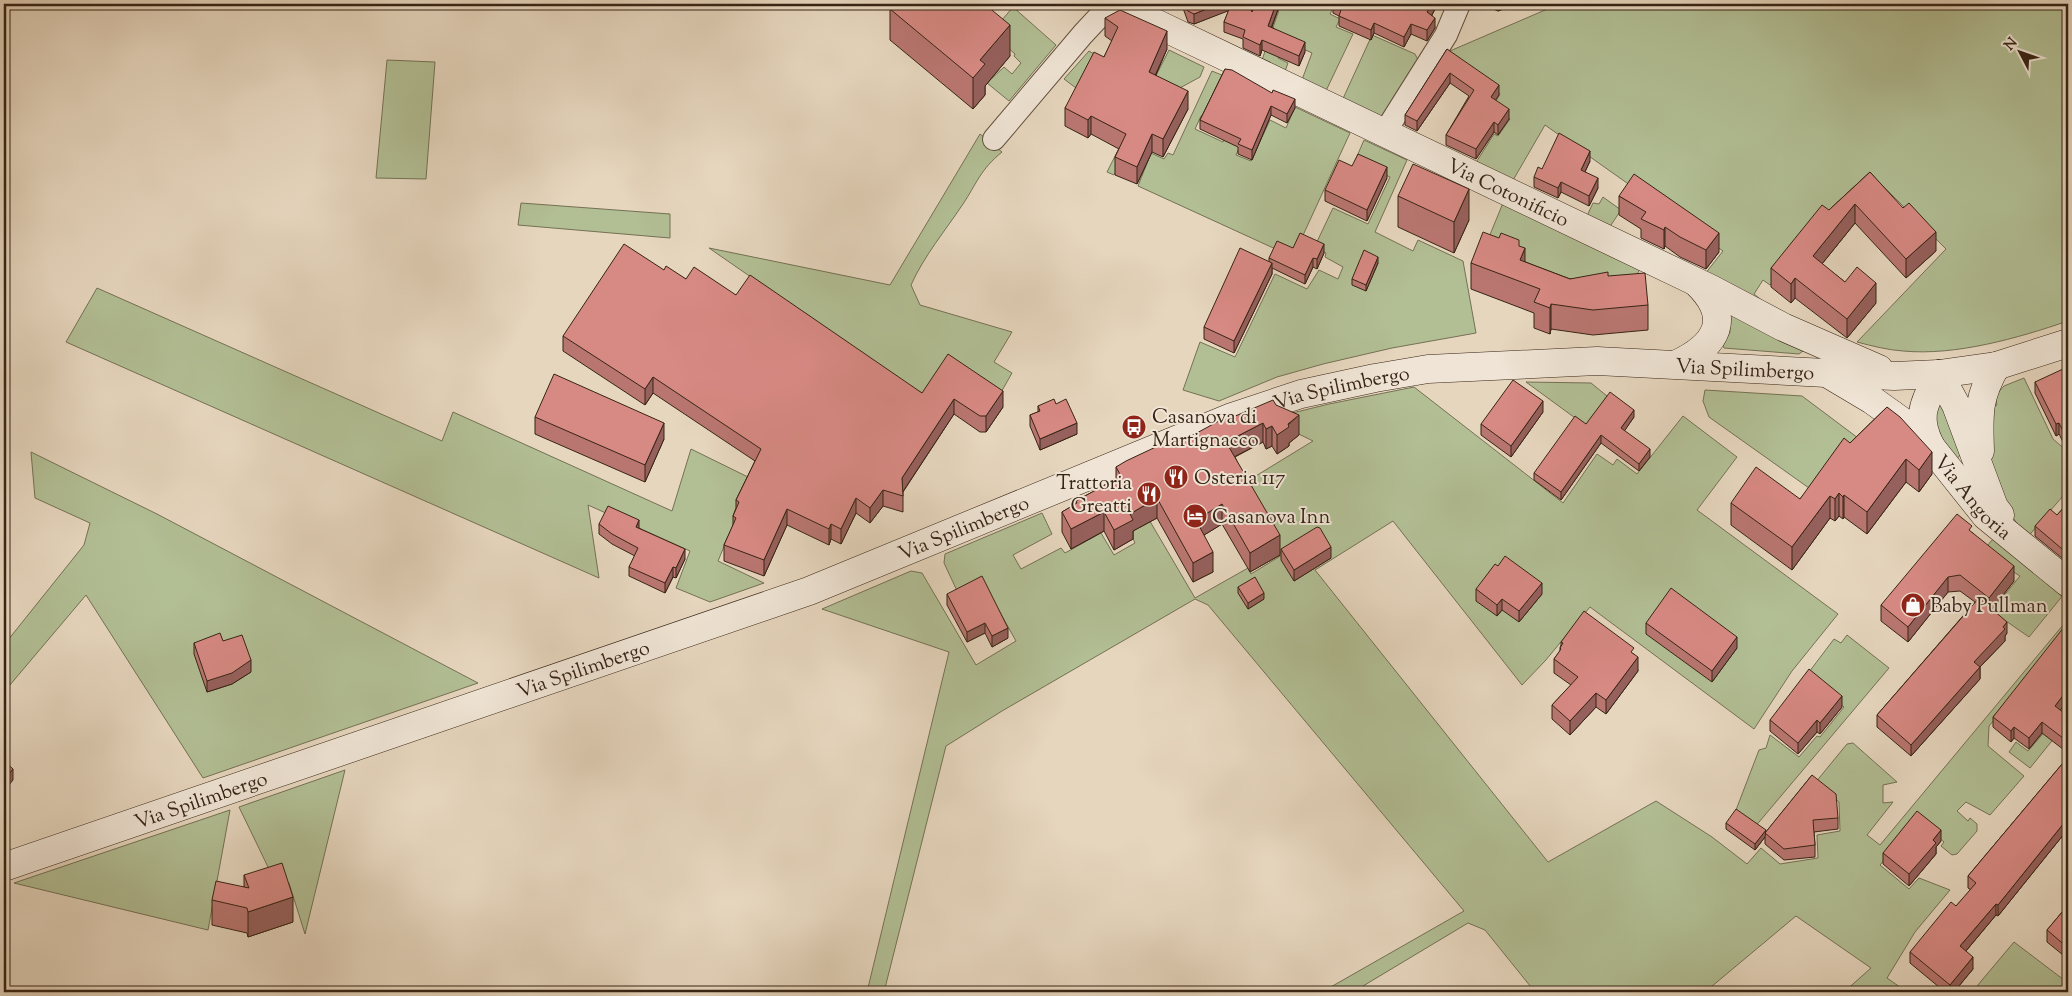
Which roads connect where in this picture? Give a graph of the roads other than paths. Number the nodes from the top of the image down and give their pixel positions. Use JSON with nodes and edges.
{"nodes":[{"id":1,"x":1111,"y":4,"type":"edge"},
{"id":2,"x":1124,"y":4,"type":"edge"},
{"id":3,"x":1459,"y":4,"type":"edge"},
{"id":4,"x":1385,"y":132,"type":"junction"},
{"id":5,"x":994,"y":139,"type":"dead end"},
{"id":6,"x":1696,"y":282,"type":"junction"},
{"id":7,"x":2068,"y":343,"type":"edge"},
{"id":8,"x":1677,"y":364,"type":"junction"},
{"id":9,"x":1996,"y":366,"type":"junction"},
{"id":10,"x":1826,"y":373,"type":"junction"},
{"id":11,"x":1939,"y":374,"type":"junction"},
{"id":12,"x":1894,"y":376,"type":"junction"},
{"id":13,"x":1931,"y":447,"type":"junction"},
{"id":14,"x":1980,"y":470,"type":"junction"},
{"id":15,"x":2019,"y":543,"type":"junction"},
{"id":16,"x":2068,"y":583,"type":"edge"},
{"id":17,"x":4,"y":867,"type":"edge"}],
"edges":[{"from":1,"to":5,"type":"street"},
{"from":2,"to":4,"type":"main road","name":"Via Cotonificio"},
{"from":3,"to":4,"type":"street"},
{"from":4,"to":6,"type":"main road","name":"Via Cotonificio"},
{"from":6,"to":8,"type":"main road"},
{"from":6,"to":12,"type":"main road","name":"Via Cotonificio"},
{"from":7,"to":9,"type":"main road","name":"Via Spilimbergo"},
{"from":8,"to":10,"type":"main road","name":"Via Spilimbergo"},
{"from":8,"to":17,"type":"main road","name":"Via Spilimbergo"},
{"from":9,"to":11,"type":"main road","name":"Via Spilimbergo"},
{"from":9,"to":14,"type":"main road","name":"Via Angoria"},
{"from":10,"to":12,"type":"main road","name":"Via Spilimbergo"},
{"from":10,"to":13,"type":"main road","name":"Via Angoria"},
{"from":11,"to":12,"type":"main road","name":"Via Spilimbergo"},
{"from":11,"to":13,"type":"main road","name":"Via Angoria"},
{"from":11,"to":14,"type":"main road","name":"Via Angoria"},
{"from":13,"to":15,"type":"main road","name":"Via Angoria"},
{"from":14,"to":15,"type":"main road","name":"Via Angoria"},
{"from":15,"to":16,"type":"main road","name":"Via Angoria"}]}
